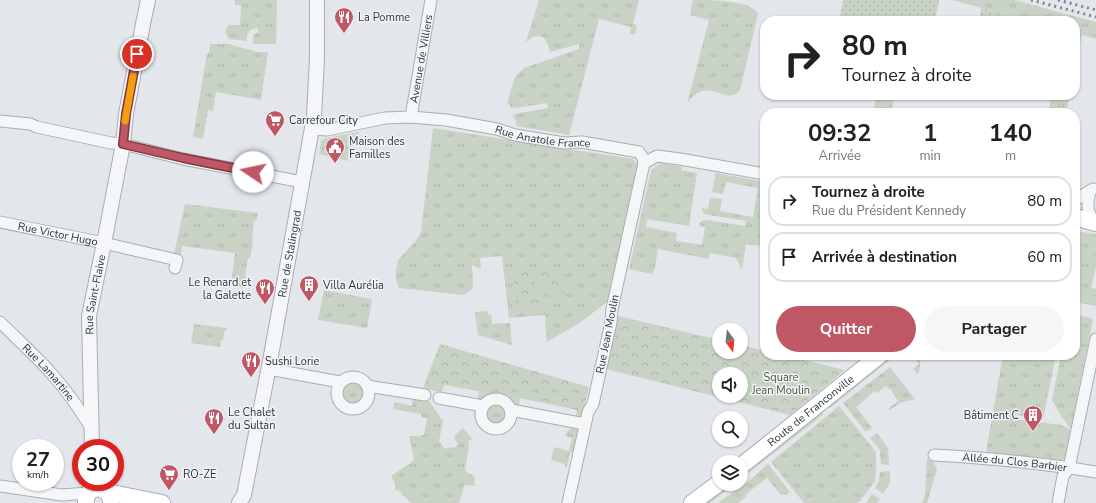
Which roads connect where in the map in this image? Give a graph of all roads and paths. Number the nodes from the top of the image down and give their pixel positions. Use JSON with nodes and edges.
{"nodes":[{"id":1,"x":148,"y":0,"type":"edge"},
{"id":2,"x":317,"y":0,"type":"edge"},
{"id":3,"x":431,"y":0,"type":"edge"},
{"id":4,"x":411,"y":117,"type":"junction"},
{"id":5,"x":0,"y":121,"type":"edge"},
{"id":6,"x":312,"y":129,"type":"junction"},
{"id":7,"x":123,"y":144,"type":"junction"},
{"id":8,"x":644,"y":163,"type":"junction"},
{"id":9,"x":760,"y":173,"type":"edge"},
{"id":10,"x":302,"y":182,"type":"junction"},
{"id":11,"x":1093,"y":189,"type":"edge"},
{"id":12,"x":1080,"y":197,"type":"edge"},
{"id":13,"x":1080,"y":218,"type":"edge"},
{"id":14,"x":0,"y":222,"type":"edge"},
{"id":15,"x":1080,"y":222,"type":"edge"},
{"id":16,"x":1096,"y":223,"type":"edge"},
{"id":17,"x":104,"y":243,"type":"junction"},
{"id":18,"x":175,"y":268,"type":"dead end"},
{"id":19,"x":0,"y":322,"type":"edge"},
{"id":20,"x":1096,"y":339,"type":"edge"},
{"id":21,"x":874,"y":360,"type":"edge"},
{"id":22,"x":269,"y":369,"type":"junction"},
{"id":23,"x":340,"y":382,"type":"junction"},
{"id":24,"x":367,"y":386,"type":"junction"},
{"id":25,"x":425,"y":395,"type":"dead end"},
{"id":26,"x":439,"y":398,"type":"dead end"},
{"id":27,"x":483,"y":406,"type":"junction"},
{"id":28,"x":511,"y":410,"type":"junction"},
{"id":29,"x":586,"y":424,"type":"junction"},
{"id":30,"x":91,"y":428,"type":"junction"},
{"id":31,"x":92,"y":439,"type":"edge"},
{"id":32,"x":934,"y":455,"type":"dead end"},
{"id":33,"x":748,"y":460,"type":"edge"},
{"id":34,"x":1070,"y":468,"type":"junction"},
{"id":35,"x":1096,"y":472,"type":"edge"},
{"id":36,"x":0,"y":486,"type":"edge"},
{"id":37,"x":712,"y":488,"type":"edge"},
{"id":38,"x":95,"y":493,"type":"edge"},
{"id":39,"x":162,"y":503,"type":"edge"},
{"id":40,"x":239,"y":503,"type":"edge"},
{"id":41,"x":568,"y":503,"type":"edge"},
{"id":42,"x":692,"y":503,"type":"edge"},
{"id":43,"x":1058,"y":503,"type":"edge"}],
"edges":[{"from":1,"to":7,"type":"street","name":"Rue Saint-Flaive"},
{"from":2,"to":6,"type":"street","name":"Rue de Stalingrad"},
{"from":3,"to":4,"type":"street","name":"Avenue de Villiers"},
{"from":4,"to":6,"type":"street","name":"Rue Anatole France"},
{"from":4,"to":8,"type":"street","name":"Rue Anatole France"},
{"from":5,"to":7,"type":"street"},
{"from":6,"to":10,"type":"street","name":"Rue de Stalingrad"},
{"from":7,"to":10,"type":"street"},
{"from":7,"to":17,"type":"street","name":"Rue Saint-Flaive"},
{"from":8,"to":9,"type":"street"},
{"from":8,"to":29,"type":"street","name":"Rue Jean Moulin"},
{"from":10,"to":22,"type":"street","name":"Rue de Stalingrad"},
{"from":11,"to":12,"type":"street"},
{"from":11,"to":16,"type":"street"},
{"from":13,"to":16,"type":"main road"},
{"from":14,"to":17,"type":"street","name":"Rue Victor Hugo"},
{"from":15,"to":16,"type":"main road"},
{"from":17,"to":18,"type":"street","name":"Rue Victor Hugo"},
{"from":17,"to":30,"type":"street","name":"Rue Saint-Flaive"},
{"from":19,"to":30,"type":"street","name":"Rue Lamartine"},
{"from":20,"to":34,"type":"street"},
{"from":21,"to":33,"type":"main road","name":"Route de Franconville"},
{"from":22,"to":23,"type":"street"},
{"from":22,"to":40,"type":"street","name":"Rue de Stalingrad"},
{"from":23,"to":24,"type":"street"},
{"from":23,"to":24,"type":"street"},
{"from":24,"to":25,"type":"street"},
{"from":26,"to":27,"type":"street"},
{"from":27,"to":28,"type":"street"},
{"from":27,"to":28,"type":"street"},
{"from":28,"to":29,"type":"street"},
{"from":29,"to":41,"type":"street","name":"Rue Jean Moulin"},
{"from":30,"to":31,"type":"street","name":"Rue Saint-Flaive"},
{"from":32,"to":34,"type":"street","name":"Allée du Clos Barbier"},
{"from":34,"to":35,"type":"street","name":"Allée du Clos Barbier"},
{"from":34,"to":43,"type":"street"},
{"from":36,"to":38,"type":"street"},
{"from":37,"to":42,"type":"main road"},
{"from":38,"to":39,"type":"main road"}]}
